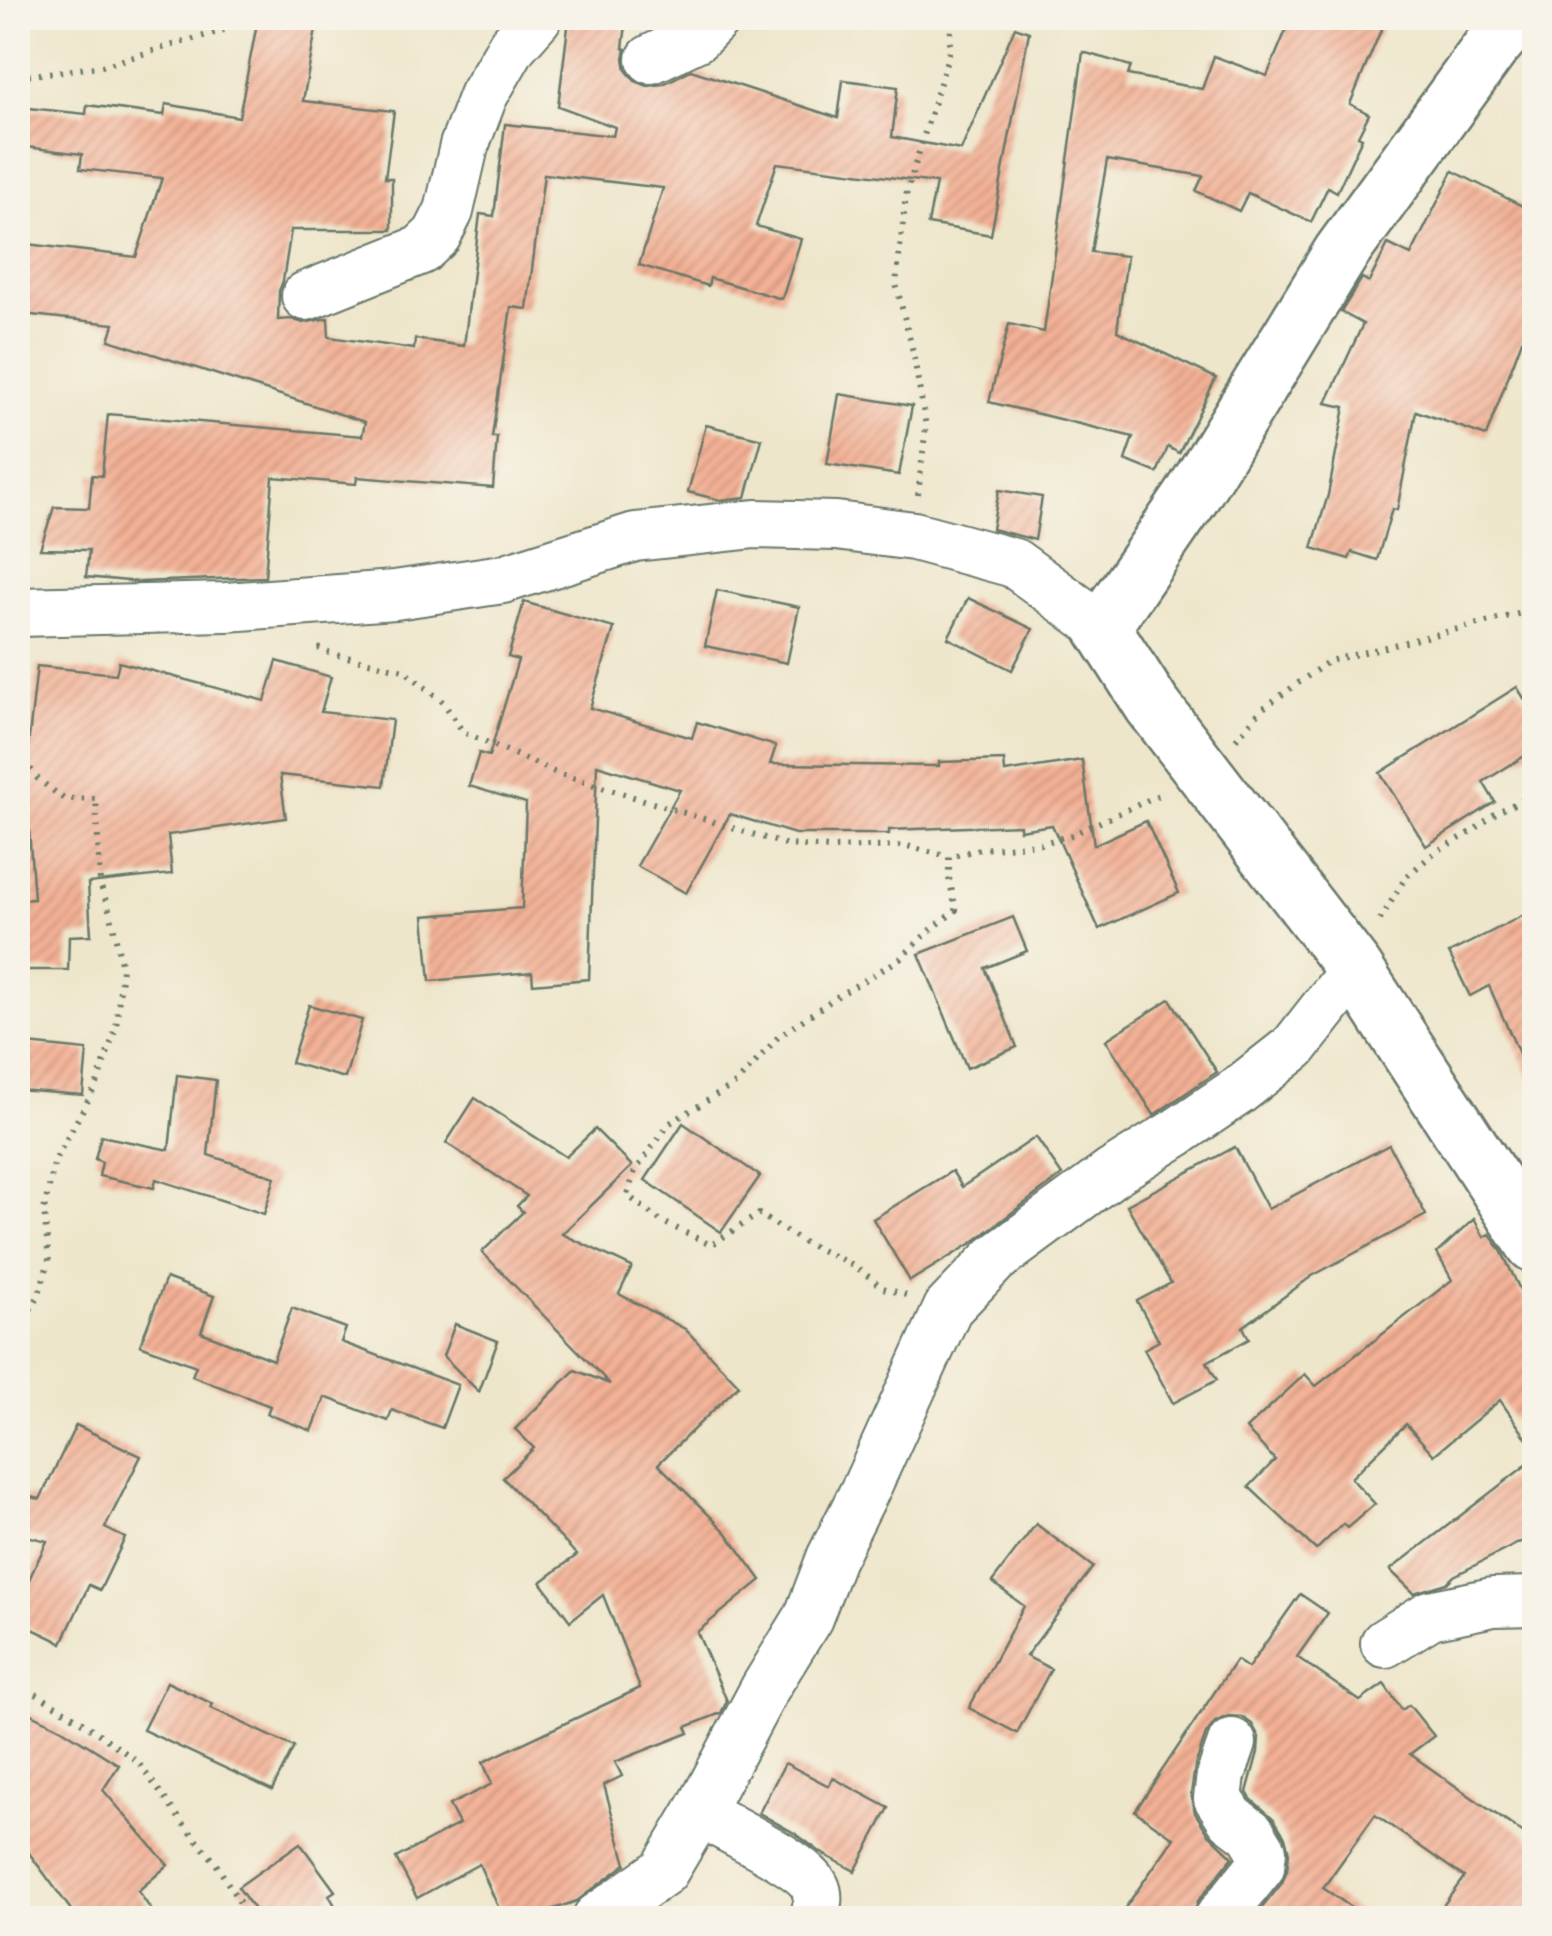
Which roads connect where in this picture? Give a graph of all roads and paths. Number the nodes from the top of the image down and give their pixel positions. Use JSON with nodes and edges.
{"nodes":[{"id":1,"x":537,"y":18,"type":"edge"},
{"id":2,"x":716,"y":18,"type":"edge"},
{"id":3,"x":952,"y":18,"type":"edge"},
{"id":4,"x":1516,"y":18,"type":"edge"},
{"id":5,"x":224,"y":30,"type":"dead end"},
{"id":6,"x":651,"y":59,"type":"dead end"},
{"id":7,"x":18,"y":77,"type":"edge"},
{"id":8,"x":306,"y":296,"type":"dead end"},
{"id":9,"x":914,"y":536,"type":"junction"},
{"id":10,"x":1534,"y":610,"type":"edge"},
{"id":11,"x":18,"y":612,"type":"edge"},
{"id":12,"x":1102,"y":626,"type":"junction"},
{"id":13,"x":313,"y":645,"type":"dead end"},
{"id":14,"x":18,"y":752,"type":"edge"},
{"id":15,"x":1205,"y":775,"type":"junction"},
{"id":16,"x":1534,"y":794,"type":"edge"},
{"id":17,"x":949,"y":857,"type":"junction"},
{"id":18,"x":1355,"y":969,"type":"junction"},
{"id":19,"x":1534,"y":1244,"type":"edge"},
{"id":20,"x":948,"y":1308,"type":"junction"},
{"id":21,"x":18,"y":1329,"type":"edge"},
{"id":22,"x":1534,"y":1601,"type":"edge"},
{"id":23,"x":1385,"y":1644,"type":"dead end"},
{"id":24,"x":18,"y":1683,"type":"edge"},
{"id":25,"x":1232,"y":1743,"type":"dead end"},
{"id":26,"x":699,"y":1812,"type":"junction"},
{"id":27,"x":249,"y":1918,"type":"edge"},
{"id":28,"x":597,"y":1918,"type":"edge"},
{"id":29,"x":813,"y":1918,"type":"edge"},
{"id":30,"x":1220,"y":1918,"type":"edge"}],
"edges":[{"from":1,"to":8,"type":"street"},
{"from":2,"to":6,"type":"street"},
{"from":3,"to":9,"type":"path"},
{"from":4,"to":12,"type":"street"},
{"from":5,"to":7,"type":"path"},
{"from":9,"to":11,"type":"street"},
{"from":9,"to":12,"type":"street"},
{"from":10,"to":15,"type":"path"},
{"from":12,"to":15,"type":"street"},
{"from":13,"to":17,"type":"path"},
{"from":14,"to":21,"type":"path"},
{"from":15,"to":17,"type":"path"},
{"from":15,"to":18,"type":"street"},
{"from":16,"to":18,"type":"path"},
{"from":17,"to":20,"type":"path"},
{"from":18,"to":19,"type":"street"},
{"from":18,"to":20,"type":"street"},
{"from":20,"to":26,"type":"street"},
{"from":22,"to":23,"type":"street"},
{"from":24,"to":27,"type":"path"},
{"from":25,"to":30,"type":"street"},
{"from":26,"to":28,"type":"street"},
{"from":26,"to":29,"type":"street"}]}
